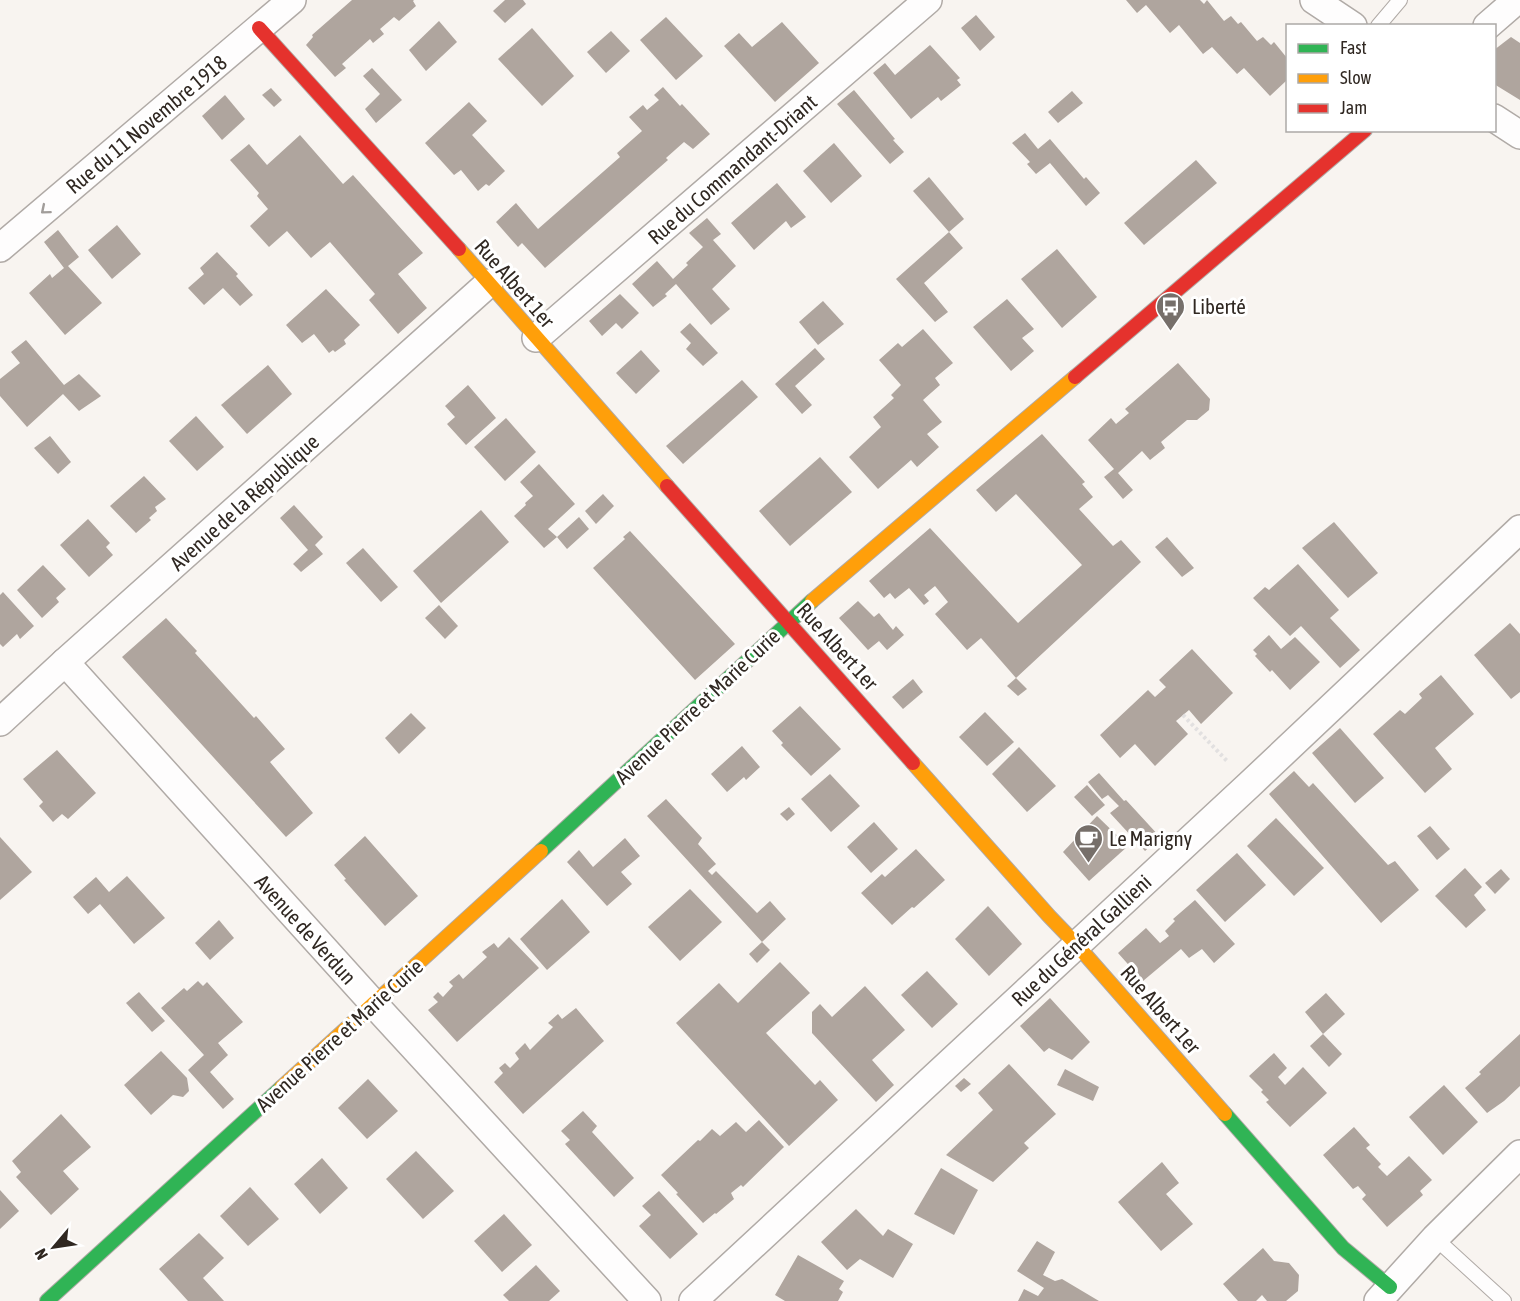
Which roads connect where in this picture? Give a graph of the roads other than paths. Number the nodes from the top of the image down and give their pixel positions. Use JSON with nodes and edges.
{"nodes":[{"id":1,"x":292,"y":0,"type":"edge"},
{"id":2,"x":928,"y":0,"type":"edge"},
{"id":3,"x":1314,"y":0,"type":"edge"},
{"id":4,"x":1400,"y":0,"type":"edge"},
{"id":5,"x":1517,"y":0,"type":"edge"},
{"id":6,"x":1350,"y":24,"type":"edge"},
{"id":7,"x":1380,"y":24,"type":"edge"},
{"id":8,"x":1490,"y":24,"type":"edge"},
{"id":9,"x":259,"y":28,"type":"junction"},
{"id":10,"x":1496,"y":119,"type":"edge"},
{"id":11,"x":1363,"y":132,"type":"edge"},
{"id":12,"x":1520,"y":135,"type":"edge"},
{"id":13,"x":0,"y":248,"type":"edge"},
{"id":14,"x":489,"y":283,"type":"junction"},
{"id":15,"x":536,"y":338,"type":"junction"},
{"id":16,"x":1520,"y":529,"type":"edge"},
{"id":17,"x":788,"y":623,"type":"junction"},
{"id":18,"x":65,"y":662,"type":"junction"},
{"id":19,"x":0,"y":722,"type":"edge"},
{"id":20,"x":1076,"y":944,"type":"junction"},
{"id":21,"x":373,"y":1003,"type":"junction"},
{"id":22,"x":1520,"y":1154,"type":"edge"},
{"id":23,"x":1435,"y":1238,"type":"junction"},
{"id":24,"x":1384,"y":1294,"type":"edge"},
{"id":25,"x":47,"y":1301,"type":"edge"},
{"id":26,"x":647,"y":1301,"type":"edge"},
{"id":27,"x":693,"y":1301,"type":"edge"},
{"id":28,"x":1504,"y":1301,"type":"edge"}],
"edges":[{"from":1,"to":9,"type":"street","name":"Rue du 11 Novembre 1918"},
{"from":2,"to":15,"type":"street","name":"Rue du Commandant-Driant"},
{"from":3,"to":6,"type":"street"},
{"from":4,"to":7,"type":"lane"},
{"from":5,"to":8,"type":"street"},
{"from":9,"to":13,"type":"street","name":"Rue du 11 Novembre 1918","one_way":true},
{"from":9,"to":14,"type":"street","name":"Rue Albert 1er"},
{"from":10,"to":12,"type":"street"},
{"from":11,"to":17,"type":"street","name":"Avenue Pierre et Marie Curie"},
{"from":14,"to":15,"type":"street","name":"Rue Albert 1er"},
{"from":14,"to":18,"type":"street","name":"Avenue de la République"},
{"from":15,"to":17,"type":"street","name":"Rue Albert 1er"},
{"from":16,"to":20,"type":"street","name":"Rue du Général Gallieni"},
{"from":17,"to":20,"type":"street","name":"Rue Albert 1er"},
{"from":17,"to":21,"type":"street","name":"Avenue Pierre et Marie Curie"},
{"from":18,"to":19,"type":"street","name":"Avenue de la République"},
{"from":18,"to":21,"type":"street","name":"Avenue de Verdun"},
{"from":20,"to":24,"type":"street","name":"Rue Albert 1er"},
{"from":20,"to":27,"type":"street","name":"Rue du Général Gallieni"},
{"from":21,"to":25,"type":"street","name":"Avenue Pierre et Marie Curie"},
{"from":21,"to":26,"type":"street","name":"Avenue de Verdun"},
{"from":22,"to":23,"type":"street"},
{"from":23,"to":24,"type":"street"},
{"from":23,"to":28,"type":"lane"}]}
